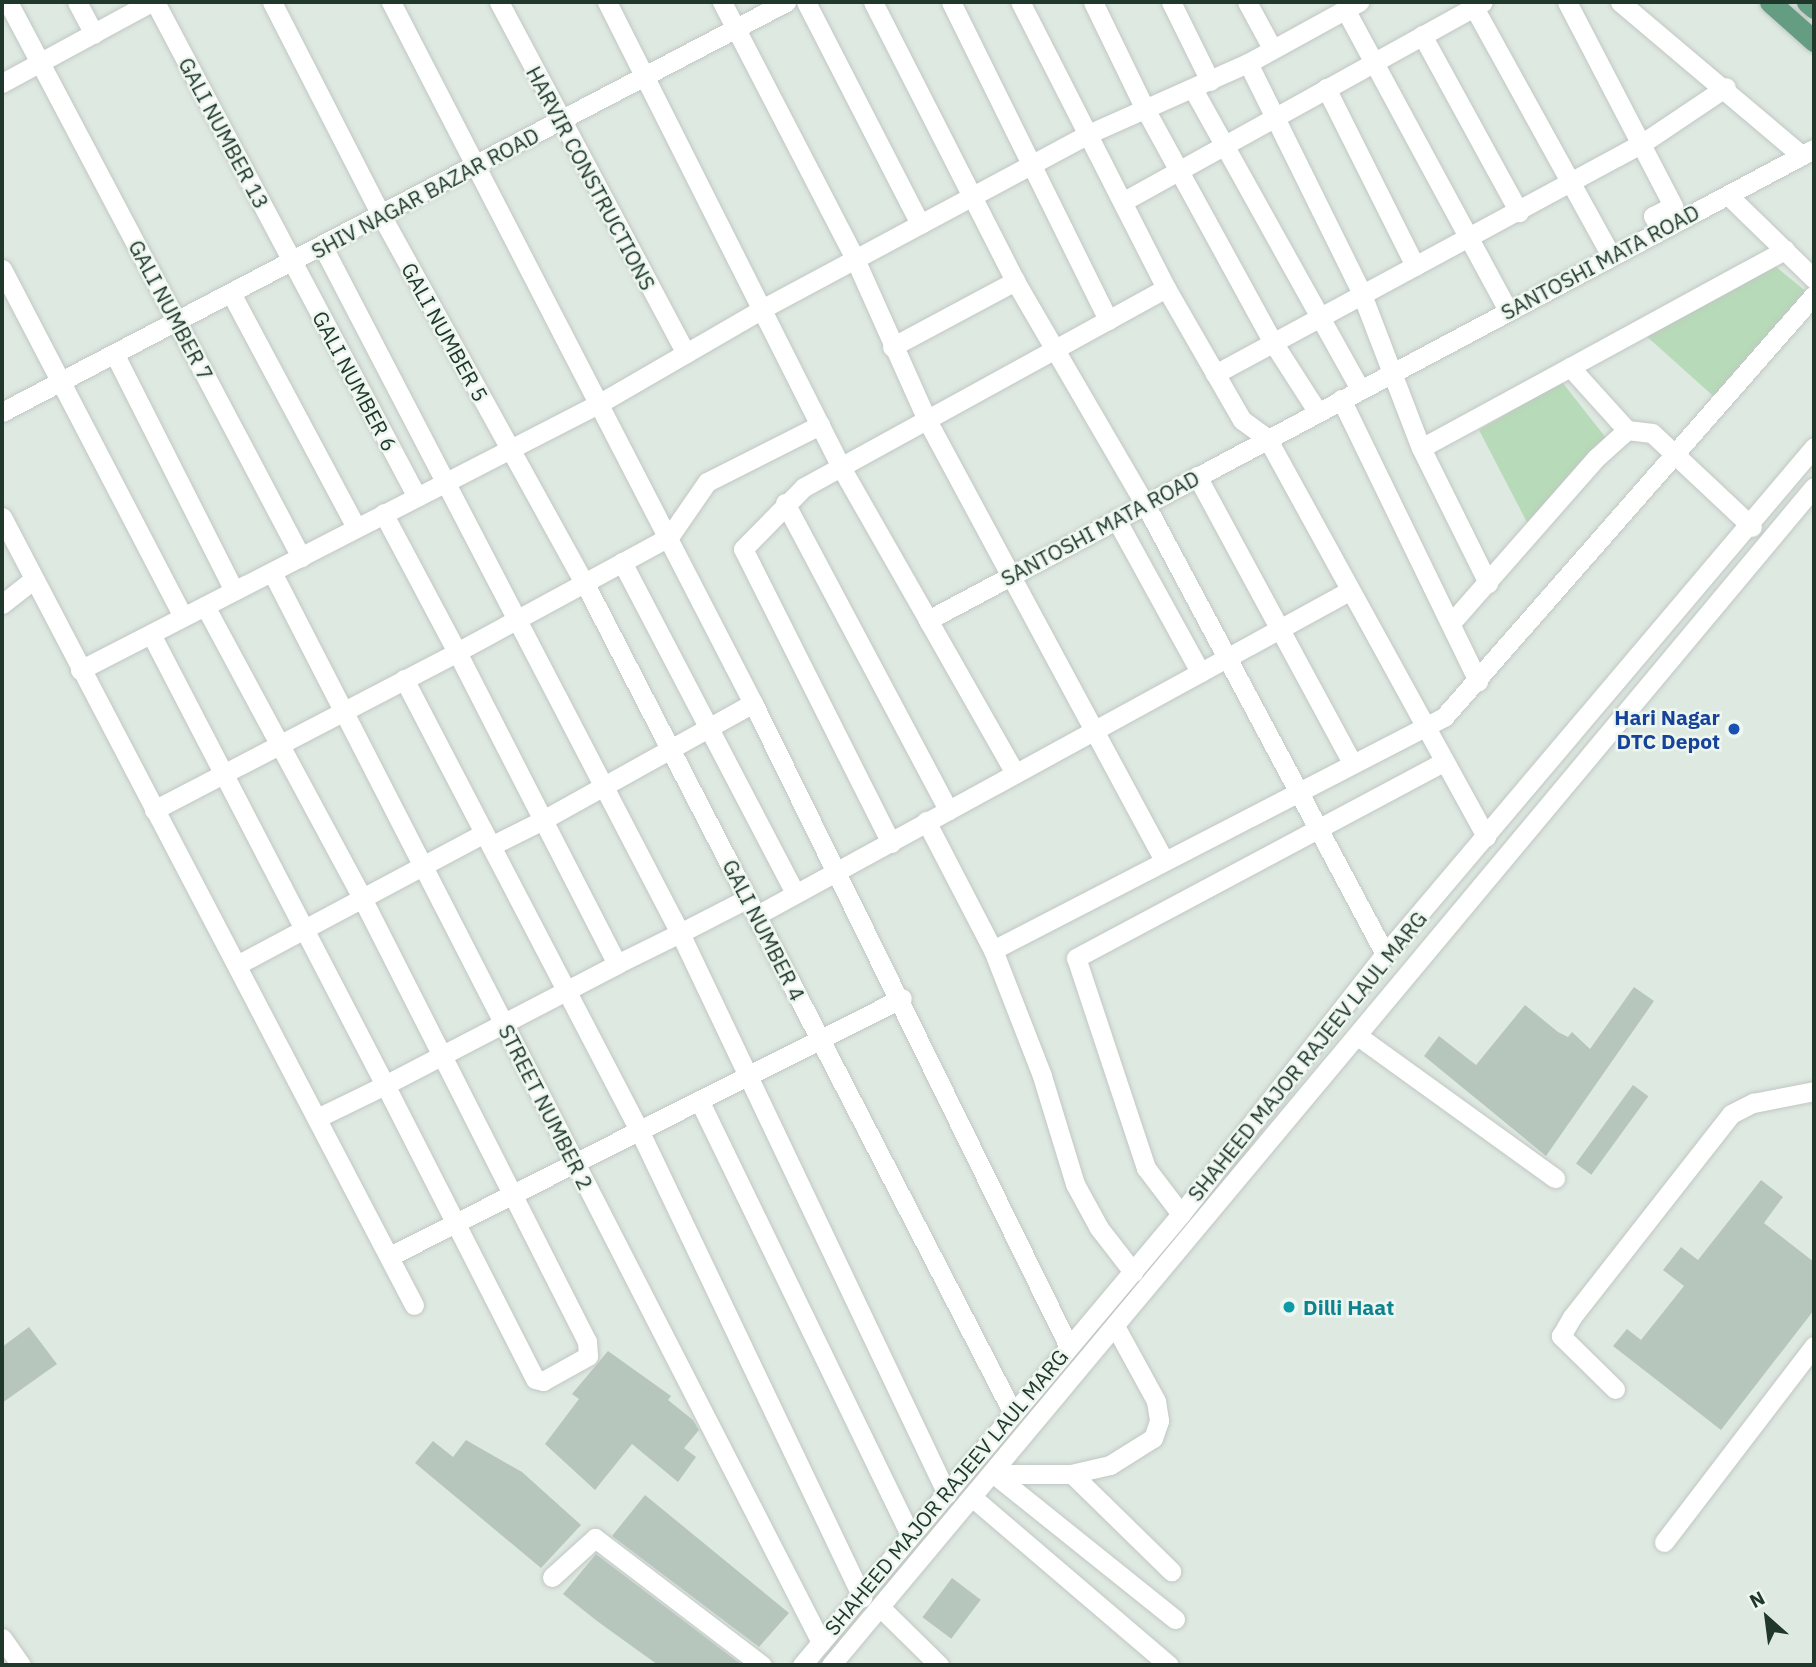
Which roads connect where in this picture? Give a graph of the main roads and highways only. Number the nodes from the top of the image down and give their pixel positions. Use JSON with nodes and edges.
{"nodes":[{"id":1,"x":1770,"y":2,"type":"edge"},
{"id":2,"x":1807,"y":2,"type":"edge"},
{"id":3,"x":1814,"y":8,"type":"edge"},
{"id":4,"x":1814,"y":41,"type":"edge"}],
"edges":[{"from":1,"to":4,"type":"main road"},
{"from":2,"to":3,"type":"main road"}]}
